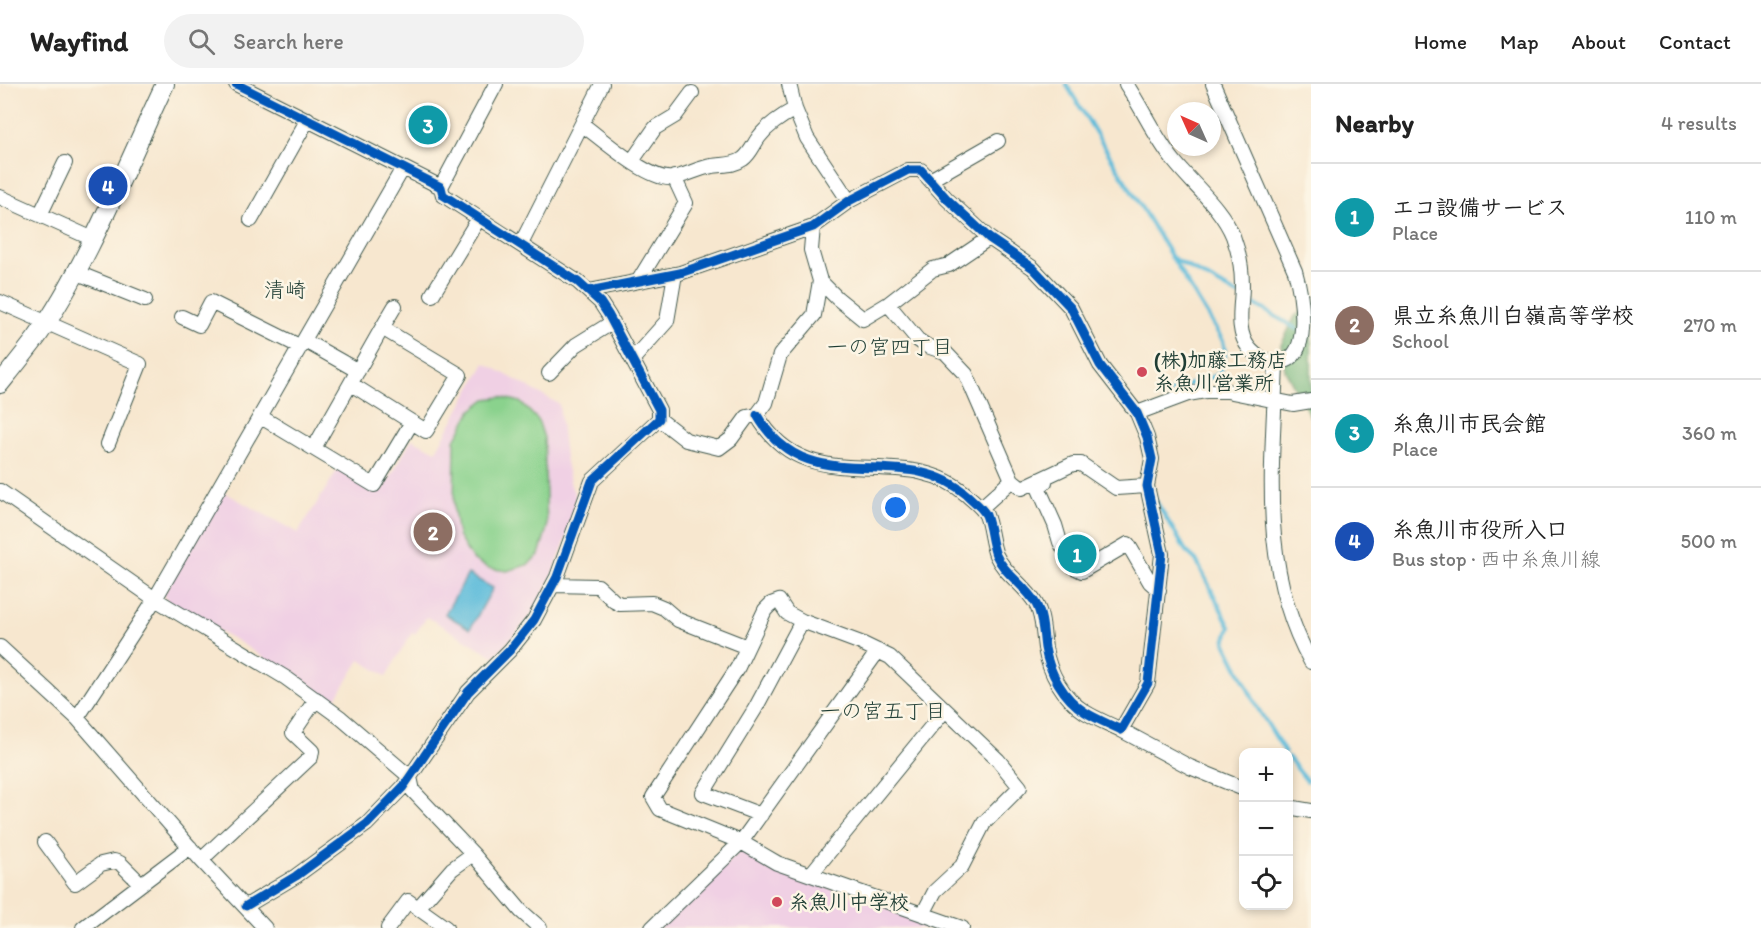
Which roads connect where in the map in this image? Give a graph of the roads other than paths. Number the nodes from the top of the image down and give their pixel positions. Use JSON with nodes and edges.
{"nodes":[{"id":1,"x":165,"y":84,"type":"edge"},
{"id":2,"x":237,"y":84,"type":"edge"},
{"id":3,"x":496,"y":84,"type":"edge"},
{"id":4,"x":602,"y":84,"type":"edge"},
{"id":5,"x":789,"y":84,"type":"edge"},
{"id":6,"x":1126,"y":84,"type":"edge"},
{"id":7,"x":1213,"y":84,"type":"edge"},
{"id":8,"x":692,"y":93,"type":"dead end"},
{"id":9,"x":795,"y":109,"type":"junction"},
{"id":10,"x":308,"y":119,"type":"junction"},
{"id":11,"x":583,"y":124,"type":"junction"},
{"id":12,"x":998,"y":141,"type":"dead end"},
{"id":13,"x":632,"y":161,"type":"junction"},
{"id":14,"x":65,"y":163,"type":"dead end"},
{"id":15,"x":403,"y":168,"type":"junction"},
{"id":16,"x":674,"y":177,"type":"junction"},
{"id":17,"x":930,"y":180,"type":"junction"},
{"id":18,"x":441,"y":187,"type":"junction"},
{"id":19,"x":0,"y":197,"type":"edge"},
{"id":20,"x":849,"y":201,"type":"junction"},
{"id":21,"x":40,"y":215,"type":"junction"},
{"id":22,"x":479,"y":218,"type":"junction"},
{"id":23,"x":251,"y":220,"type":"dead end"},
{"id":24,"x":813,"y":227,"type":"junction"},
{"id":25,"x":989,"y":238,"type":"junction"},
{"id":26,"x":93,"y":239,"type":"junction"},
{"id":27,"x":521,"y":244,"type":"junction"},
{"id":28,"x":75,"y":272,"type":"junction"},
{"id":29,"x":675,"y":274,"type":"junction"},
{"id":30,"x":639,"y":280,"type":"junction"},
{"id":31,"x":820,"y":281,"type":"junction"},
{"id":32,"x":589,"y":291,"type":"junction"},
{"id":33,"x":432,"y":295,"type":"dead end"},
{"id":34,"x":145,"y":300,"type":"dead end"},
{"id":35,"x":0,"y":302,"type":"edge"},
{"id":36,"x":888,"y":304,"type":"junction"},
{"id":37,"x":395,"y":306,"type":"dead end"},
{"id":38,"x":182,"y":317,"type":"dead end"},
{"id":39,"x":45,"y":322,"type":"junction"},
{"id":40,"x":613,"y":322,"type":"junction"},
{"id":41,"x":382,"y":328,"type":"junction"},
{"id":42,"x":303,"y":344,"type":"junction"},
{"id":43,"x":633,"y":359,"type":"junction"},
{"id":44,"x":1276,"y":362,"type":"junction"},
{"id":45,"x":358,"y":371,"type":"junction"},
{"id":46,"x":549,"y":373,"type":"dead end"},
{"id":47,"x":0,"y":384,"type":"edge"},
{"id":48,"x":351,"y":384,"type":"junction"},
{"id":49,"x":1275,"y":400,"type":"junction"},
{"id":50,"x":1311,"y":401,"type":"edge"},
{"id":51,"x":1137,"y":413,"type":"junction"},
{"id":52,"x":757,"y":415,"type":"junction"},
{"id":53,"x":261,"y":417,"type":"junction"},
{"id":54,"x":659,"y":419,"type":"junction"},
{"id":55,"x":412,"y":422,"type":"junction"},
{"id":56,"x":108,"y":444,"type":"dead end"},
{"id":57,"x":314,"y":448,"type":"junction"},
{"id":58,"x":1045,"y":479,"type":"junction"},
{"id":59,"x":1012,"y":480,"type":"junction"},
{"id":60,"x":1148,"y":486,"type":"junction"},
{"id":61,"x":0,"y":490,"type":"edge"},
{"id":62,"x":981,"y":508,"type":"junction"},
{"id":63,"x":554,"y":585,"type":"junction"},
{"id":64,"x":1159,"y":591,"type":"junction"},
{"id":65,"x":155,"y":600,"type":"junction"},
{"id":66,"x":802,"y":621,"type":"junction"},
{"id":67,"x":0,"y":647,"type":"edge"},
{"id":68,"x":747,"y":647,"type":"junction"},
{"id":69,"x":878,"y":651,"type":"junction"},
{"id":70,"x":1311,"y":662,"type":"edge"},
{"id":71,"x":316,"y":699,"type":"junction"},
{"id":72,"x":945,"y":710,"type":"junction"},
{"id":73,"x":77,"y":718,"type":"junction"},
{"id":74,"x":1122,"y":730,"type":"junction"},
{"id":75,"x":410,"y":777,"type":"junction"},
{"id":76,"x":1239,"y":787,"type":"edge"},
{"id":77,"x":1293,"y":808,"type":"edge"},
{"id":78,"x":1311,"y":811,"type":"edge"},
{"id":79,"x":761,"y":815,"type":"junction"},
{"id":80,"x":45,"y":842,"type":"dead end"},
{"id":81,"x":741,"y":842,"type":"junction"},
{"id":82,"x":190,"y":847,"type":"junction"},
{"id":83,"x":472,"y":854,"type":"junction"},
{"id":84,"x":201,"y":860,"type":"junction"},
{"id":85,"x":812,"y":874,"type":"junction"},
{"id":86,"x":140,"y":883,"type":"junction"},
{"id":87,"x":246,"y":906,"type":"junction"},
{"id":88,"x":418,"y":908,"type":"junction"},
{"id":89,"x":922,"y":914,"type":"junction"},
{"id":90,"x":83,"y":928,"type":"edge"},
{"id":91,"x":264,"y":928,"type":"edge"},
{"id":92,"x":388,"y":928,"type":"edge"},
{"id":93,"x":446,"y":928,"type":"edge"},
{"id":94,"x":540,"y":928,"type":"edge"},
{"id":95,"x":652,"y":928,"type":"edge"},
{"id":96,"x":962,"y":928,"type":"edge"}],
"edges":[{"from":1,"to":26,"type":"main road"},
{"from":2,"to":10,"type":"street"},
{"from":3,"to":18,"type":"street"},
{"from":4,"to":11,"type":"street"},
{"from":5,"to":9,"type":"street"},
{"from":6,"to":44,"type":"street"},
{"from":7,"to":44,"type":"street"},
{"from":8,"to":13,"type":"street"},
{"from":9,"to":16,"type":"street"},
{"from":9,"to":20,"type":"street"},
{"from":10,"to":15,"type":"street"},
{"from":10,"to":23,"type":"street"},
{"from":11,"to":13,"type":"street"},
{"from":11,"to":27,"type":"street"},
{"from":12,"to":17,"type":"street"},
{"from":13,"to":16,"type":"street"},
{"from":14,"to":21,"type":"street"},
{"from":15,"to":18,"type":"street"},
{"from":15,"to":42,"type":"street"},
{"from":16,"to":30,"type":"street"},
{"from":17,"to":20,"type":"street"},
{"from":17,"to":25,"type":"street"},
{"from":18,"to":22,"type":"street"},
{"from":19,"to":21,"type":"street"},
{"from":20,"to":24,"type":"street"},
{"from":21,"to":26,"type":"street"},
{"from":22,"to":27,"type":"street"},
{"from":22,"to":33,"type":"street"},
{"from":24,"to":29,"type":"street"},
{"from":24,"to":31,"type":"street"},
{"from":25,"to":36,"type":"street"},
{"from":25,"to":51,"type":"street"},
{"from":26,"to":28,"type":"main road"},
{"from":27,"to":32,"type":"street"},
{"from":28,"to":34,"type":"street"},
{"from":28,"to":39,"type":"main road"},
{"from":29,"to":30,"type":"street"},
{"from":29,"to":43,"type":"street"},
{"from":30,"to":32,"type":"street"},
{"from":31,"to":36,"type":"street"},
{"from":31,"to":52,"type":"street"},
{"from":32,"to":40,"type":"street"},
{"from":35,"to":39,"type":"street"},
{"from":36,"to":59,"type":"street"},
{"from":37,"to":41,"type":"street"},
{"from":38,"to":42,"type":"street"},
{"from":39,"to":47,"type":"main road"},
{"from":39,"to":56,"type":"street"},
{"from":40,"to":43,"type":"street"},
{"from":40,"to":46,"type":"street"},
{"from":41,"to":45,"type":"street"},
{"from":41,"to":55,"type":"street"},
{"from":42,"to":45,"type":"street"},
{"from":42,"to":53,"type":"street"},
{"from":43,"to":54,"type":"street"},
{"from":44,"to":49,"type":"street"},
{"from":45,"to":48,"type":"street"},
{"from":48,"to":55,"type":"street"},
{"from":48,"to":57,"type":"street"},
{"from":49,"to":50,"type":"street"},
{"from":49,"to":51,"type":"street"},
{"from":49,"to":70,"type":"street"},
{"from":51,"to":60,"type":"street"},
{"from":52,"to":54,"type":"street"},
{"from":52,"to":62,"type":"street"},
{"from":53,"to":57,"type":"street"},
{"from":53,"to":65,"type":"street"},
{"from":54,"to":63,"type":"street"},
{"from":55,"to":57,"type":"street"},
{"from":58,"to":59,"type":"street"},
{"from":58,"to":60,"type":"street"},
{"from":58,"to":64,"type":"street"},
{"from":59,"to":62,"type":"street"},
{"from":60,"to":64,"type":"street"},
{"from":61,"to":65,"type":"street"},
{"from":62,"to":74,"type":"street"},
{"from":63,"to":68,"type":"street"},
{"from":63,"to":75,"type":"street"},
{"from":64,"to":74,"type":"street"},
{"from":65,"to":71,"type":"street"},
{"from":65,"to":73,"type":"street"},
{"from":66,"to":68,"type":"street"},
{"from":66,"to":69,"type":"street"},
{"from":66,"to":79,"type":"street"},
{"from":67,"to":73,"type":"street"},
{"from":68,"to":81,"type":"street"},
{"from":69,"to":72,"type":"street"},
{"from":69,"to":79,"type":"street"},
{"from":71,"to":75,"type":"street"},
{"from":71,"to":84,"type":"street"},
{"from":72,"to":85,"type":"street"},
{"from":72,"to":89,"type":"street"},
{"from":73,"to":82,"type":"street"},
{"from":74,"to":76,"type":"street"},
{"from":75,"to":83,"type":"street"},
{"from":75,"to":87,"type":"street"},
{"from":77,"to":78,"type":"street"},
{"from":79,"to":81,"type":"street"},
{"from":80,"to":86,"type":"street"},
{"from":81,"to":85,"type":"street"},
{"from":81,"to":95,"type":"street"},
{"from":82,"to":84,"type":"street"},
{"from":82,"to":86,"type":"street"},
{"from":83,"to":88,"type":"street"},
{"from":83,"to":94,"type":"street"},
{"from":84,"to":87,"type":"street"},
{"from":85,"to":89,"type":"street"},
{"from":86,"to":90,"type":"street"},
{"from":87,"to":91,"type":"street"},
{"from":88,"to":92,"type":"street"},
{"from":88,"to":93,"type":"street"},
{"from":89,"to":96,"type":"street"}]}
